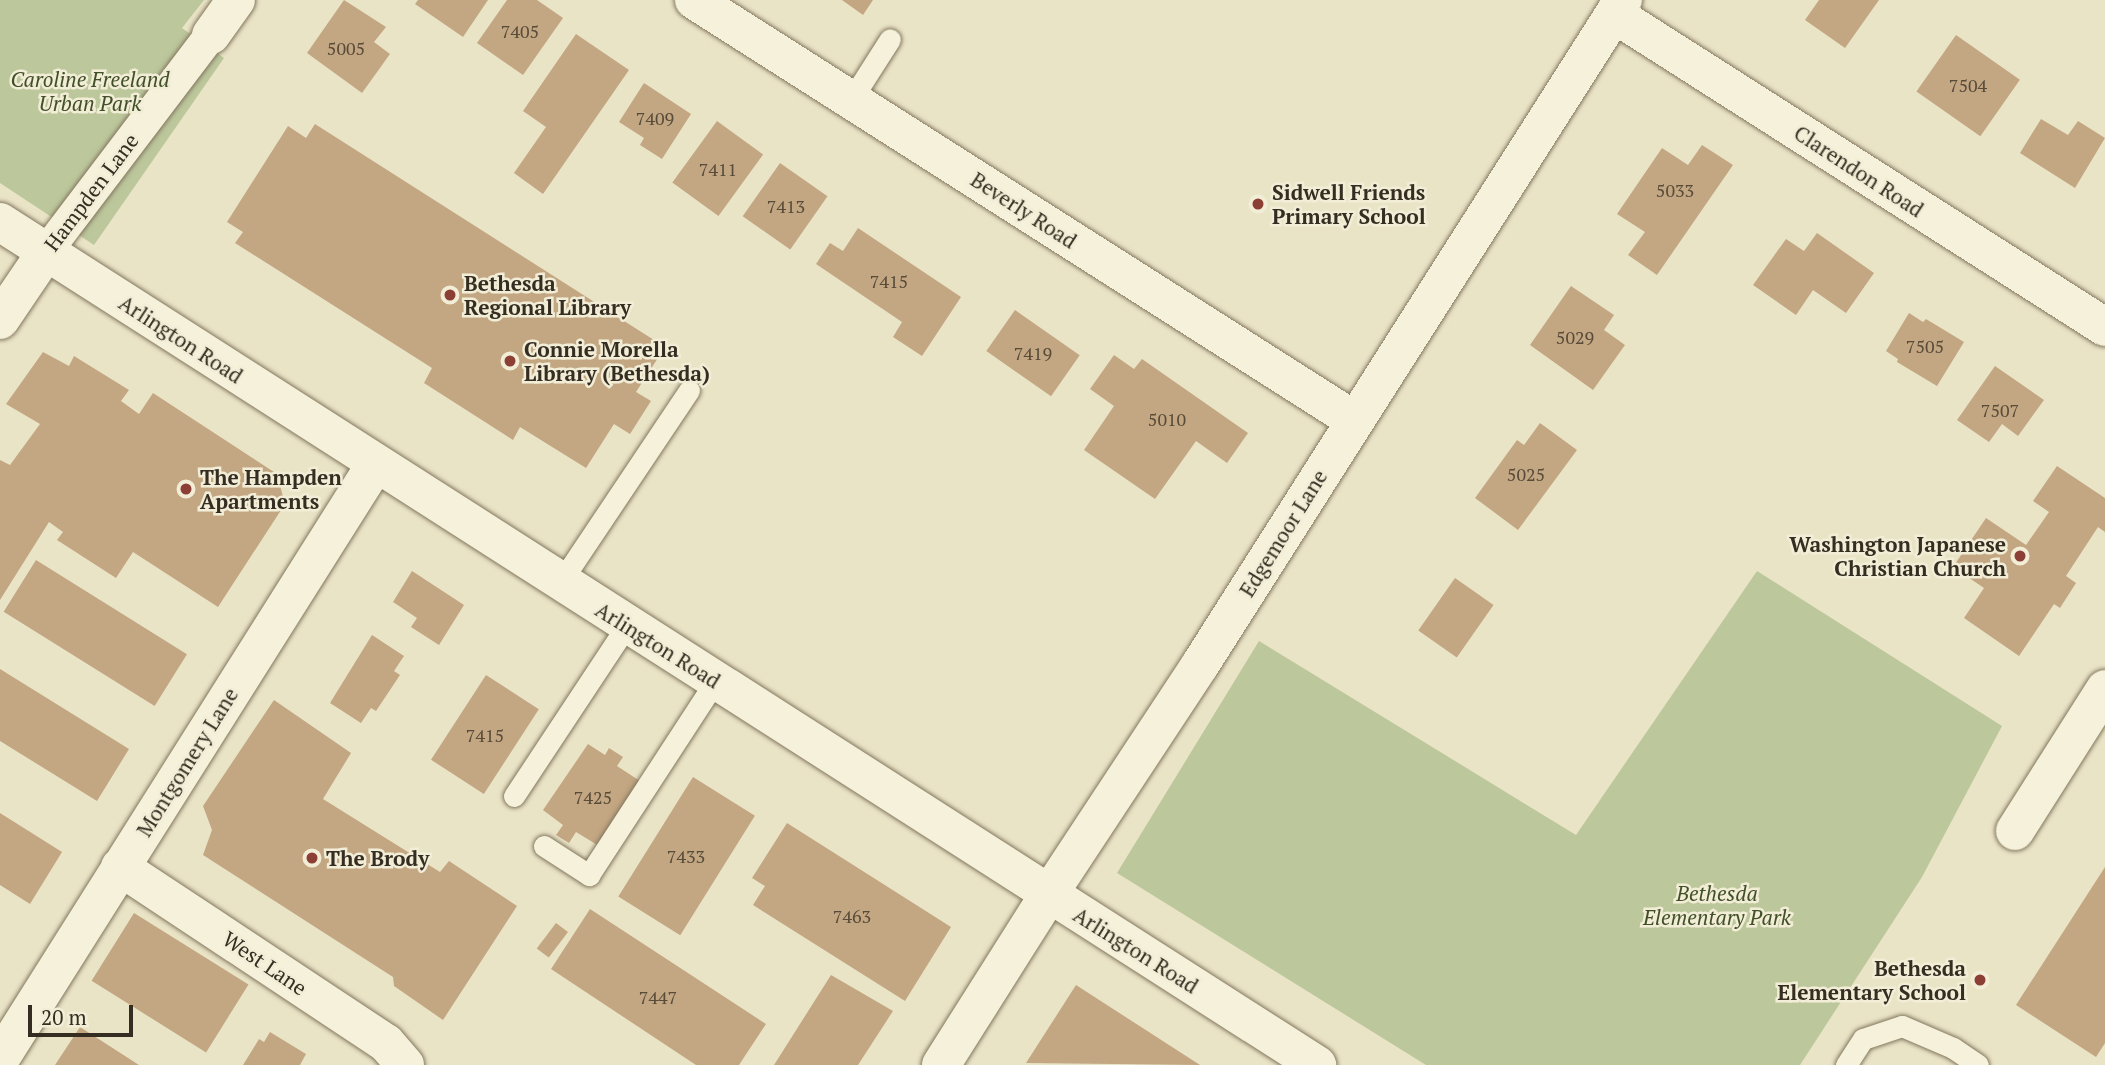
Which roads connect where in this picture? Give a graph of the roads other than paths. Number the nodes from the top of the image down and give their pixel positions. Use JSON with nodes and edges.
{"nodes":[{"id":1,"x":236,"y":0,"type":"edge"},
{"id":2,"x":694,"y":0,"type":"edge"},
{"id":3,"x":1618,"y":7,"type":"edge"},
{"id":4,"x":211,"y":34,"type":"joint"},
{"id":5,"x":890,"y":39,"type":"dead end"},
{"id":6,"x":851,"y":100,"type":"junction"},
{"id":7,"x":0,"y":222,"type":"edge"},
{"id":8,"x":46,"y":252,"type":"junction"},
{"id":9,"x":0,"y":320,"type":"edge"},
{"id":10,"x":2105,"y":327,"type":"edge"},
{"id":11,"x":689,"y":390,"type":"dead end"},
{"id":12,"x":1354,"y":420,"type":"junction"},
{"id":13,"x":374,"y":465,"type":"junction"},
{"id":14,"x":560,"y":583,"type":"junction"},
{"id":15,"x":627,"y":625,"type":"junction"},
{"id":16,"x":715,"y":682,"type":"junction"},
{"id":17,"x":2105,"y":689,"type":"edge"},
{"id":18,"x":514,"y":796,"type":"dead end"},
{"id":19,"x":2015,"y":831,"type":"dead end"},
{"id":20,"x":544,"y":846,"type":"dead end"},
{"id":21,"x":120,"y":867,"type":"junction"},
{"id":22,"x":1049,"y":894,"type":"junction"},
{"id":23,"x":0,"y":1059,"type":"edge"},
{"id":24,"x":405,"y":1065,"type":"edge"},
{"id":25,"x":941,"y":1065,"type":"edge"},
{"id":26,"x":1317,"y":1065,"type":"edge"},
{"id":27,"x":1846,"y":1065,"type":"edge"},
{"id":28,"x":1978,"y":1065,"type":"edge"}],
"edges":[{"from":1,"to":4,"type":"street","name":"Hampden Lane"},
{"from":2,"to":6,"type":"street","name":"Beverly Road"},
{"from":3,"to":10,"type":"street","name":"Clarendon Road"},
{"from":3,"to":12,"type":"street","name":"Edgemoor Lane"},
{"from":4,"to":8,"type":"street","name":"Hampden Lane"},
{"from":5,"to":6,"type":"lane"},
{"from":6,"to":12,"type":"street","name":"Beverly Road"},
{"from":7,"to":8,"type":"street","name":"Arlington Road"},
{"from":8,"to":9,"type":"street","name":"Hampden Lane"},
{"from":8,"to":13,"type":"street","name":"Arlington Road"},
{"from":11,"to":14,"type":"lane"},
{"from":12,"to":22,"type":"street","name":"Edgemoor Lane"},
{"from":13,"to":14,"type":"street","name":"Arlington Road"},
{"from":13,"to":21,"type":"street","name":"Montgomery Lane"},
{"from":14,"to":15,"type":"street","name":"Arlington Road"},
{"from":15,"to":16,"type":"street","name":"Arlington Road"},
{"from":15,"to":18,"type":"lane"},
{"from":16,"to":20,"type":"lane"},
{"from":16,"to":22,"type":"street","name":"Arlington Road"},
{"from":17,"to":19,"type":"street"},
{"from":21,"to":23,"type":"street","name":"Montgomery Lane"},
{"from":21,"to":24,"type":"street","name":"West Lane"},
{"from":22,"to":25,"type":"street","name":"Edgemoor Lane"},
{"from":22,"to":26,"type":"street","name":"Arlington Road"},
{"from":27,"to":28,"type":"lane"}]}
